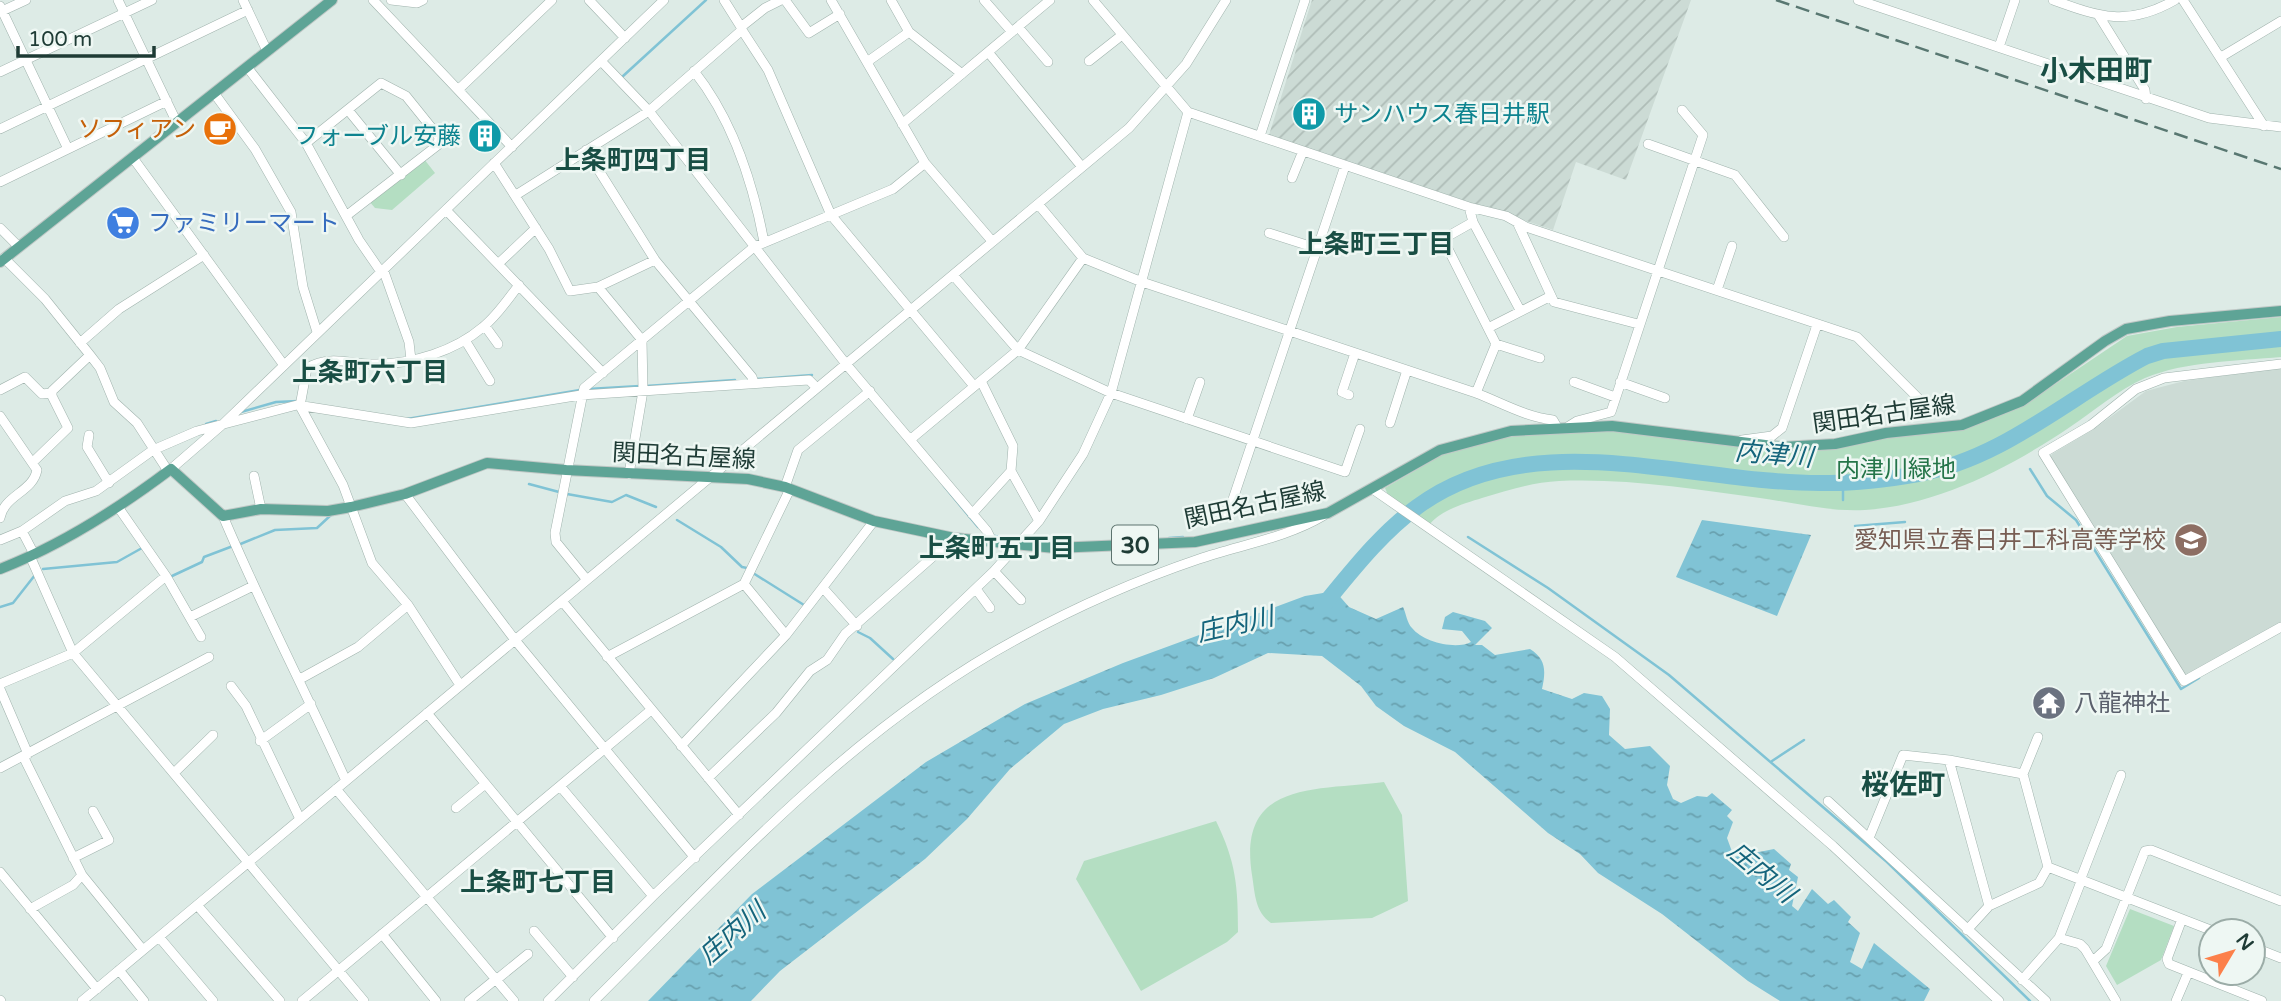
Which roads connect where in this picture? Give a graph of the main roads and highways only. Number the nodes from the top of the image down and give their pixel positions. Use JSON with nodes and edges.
{"nodes":[{"id":1,"x":332,"y":0,"type":"edge"},
{"id":2,"x":2,"y":260,"type":"edge"},
{"id":3,"x":2281,"y":312,"type":"edge"},
{"id":4,"x":0,"y":569,"type":"edge"}],
"edges":[{"from":1,"to":2,"type":"main road"},
{"from":3,"to":4,"type":"main road","name":"関田名古屋線","number":"30"}]}
